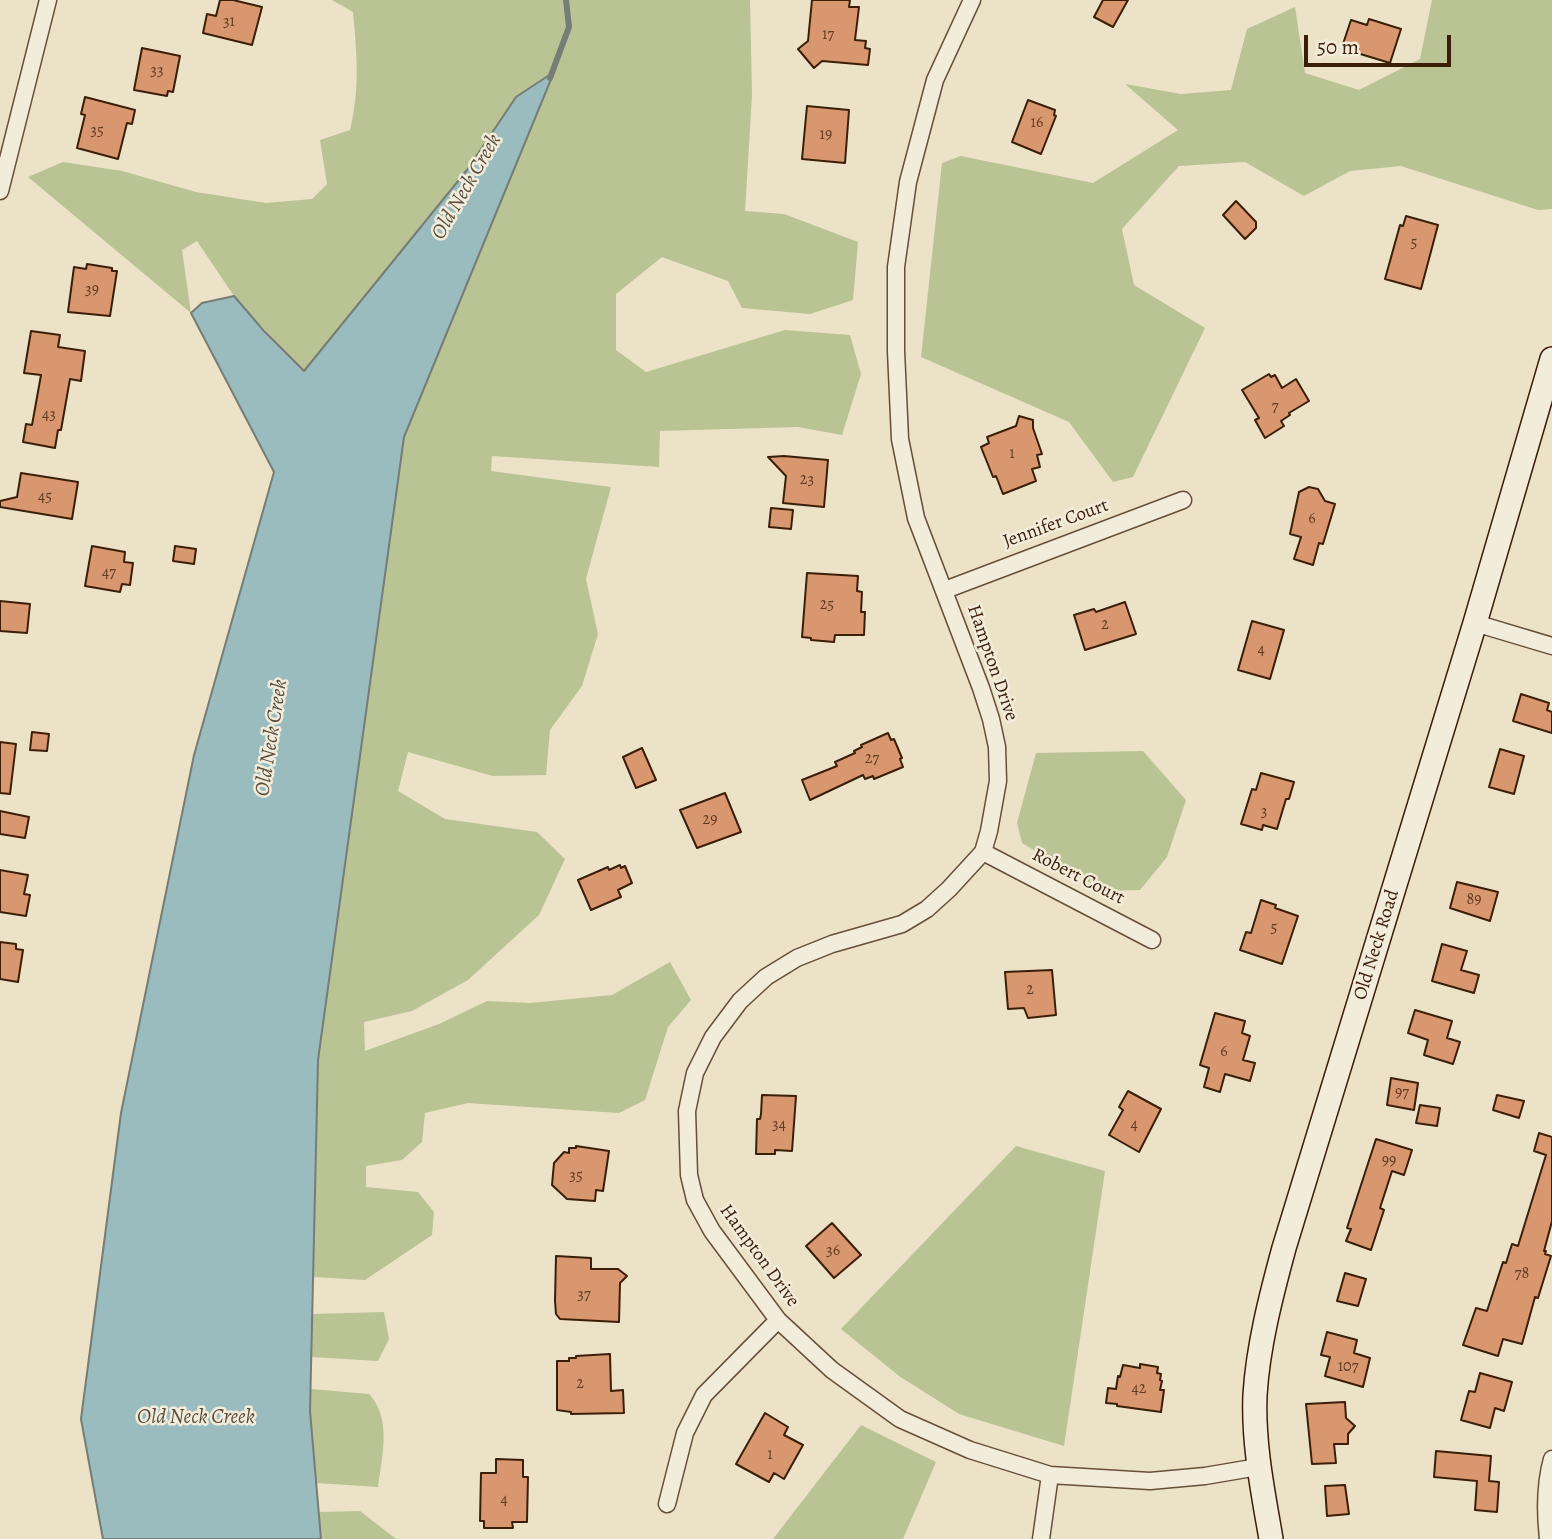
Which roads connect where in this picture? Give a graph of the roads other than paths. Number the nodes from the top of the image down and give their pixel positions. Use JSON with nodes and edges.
{"nodes":[{"id":1,"x":48,"y":0,"type":"edge"},
{"id":2,"x":972,"y":0,"type":"edge"},
{"id":3,"x":0,"y":191,"type":"edge"},
{"id":4,"x":1552,"y":359,"type":"edge"},
{"id":5,"x":1183,"y":500,"type":"dead end"},
{"id":6,"x":945,"y":590,"type":"junction"},
{"id":7,"x":1475,"y":623,"type":"junction"},
{"id":8,"x":1552,"y":646,"type":"edge"},
{"id":9,"x":983,"y":852,"type":"junction"},
{"id":10,"x":1152,"y":940,"type":"dead end"},
{"id":11,"x":778,"y":1320,"type":"junction"},
{"id":12,"x":1552,"y":1459,"type":"edge"},
{"id":13,"x":1258,"y":1466,"type":"junction"},
{"id":14,"x":1050,"y":1475,"type":"junction"},
{"id":15,"x":667,"y":1504,"type":"dead end"},
{"id":16,"x":1041,"y":1539,"type":"edge"},
{"id":17,"x":1271,"y":1539,"type":"edge"},
{"id":18,"x":1548,"y":1539,"type":"edge"}],
"edges":[{"from":1,"to":3,"type":"street"},
{"from":2,"to":6,"type":"street","name":"Hampton Drive"},
{"from":4,"to":7,"type":"street","name":"Old Neck Road"},
{"from":5,"to":6,"type":"street","name":"Jennifer Court"},
{"from":6,"to":9,"type":"street","name":"Hampton Drive"},
{"from":7,"to":8,"type":"street"},
{"from":7,"to":13,"type":"street","name":"Old Neck Road"},
{"from":9,"to":10,"type":"street","name":"Robert Court"},
{"from":9,"to":11,"type":"street","name":"Hampton Drive"},
{"from":11,"to":14,"type":"street","name":"Hampton Drive"},
{"from":11,"to":15,"type":"street"},
{"from":12,"to":18,"type":"street"},
{"from":13,"to":14,"type":"street","name":"Hampton Drive"},
{"from":13,"to":17,"type":"street","name":"Old Neck Road"},
{"from":14,"to":16,"type":"street"}]}
